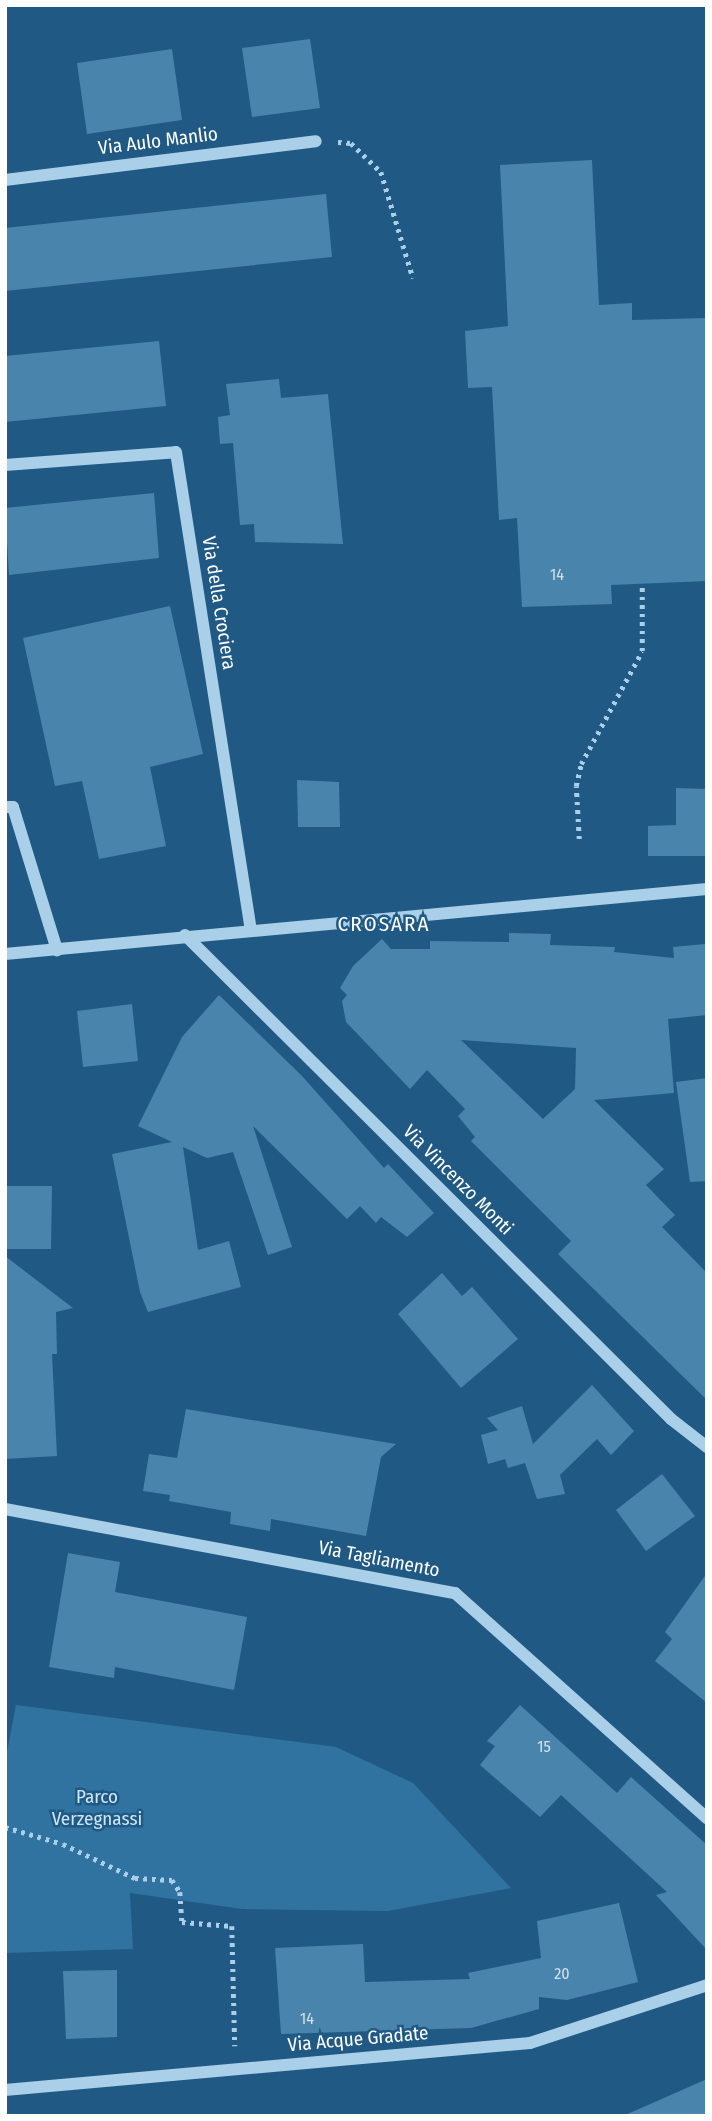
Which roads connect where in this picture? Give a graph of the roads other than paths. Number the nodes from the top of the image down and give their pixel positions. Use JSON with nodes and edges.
{"nodes":[{"id":1,"x":316,"y":141,"type":"road end"},
{"id":2,"x":5,"y":180,"type":"edge"},
{"id":3,"x":5,"y":465,"type":"edge"},
{"id":4,"x":5,"y":807,"type":"edge"},
{"id":5,"x":707,"y":889,"type":"edge"},
{"id":6,"x":251,"y":930,"type":"junction"},
{"id":7,"x":185,"y":935,"type":"junction"},
{"id":8,"x":57,"y":950,"type":"junction"},
{"id":9,"x":5,"y":954,"type":"edge"},
{"id":10,"x":707,"y":1447,"type":"edge"},
{"id":11,"x":5,"y":1509,"type":"edge"},
{"id":12,"x":707,"y":1818,"type":"edge"},
{"id":13,"x":707,"y":1984,"type":"edge"},
{"id":14,"x":5,"y":2090,"type":"edge"}],
"edges":[{"from":1,"to":2,"type":"street","name":"Via Aulo Manlio"},
{"from":3,"to":6,"type":"street","name":"Via della Crociera"},
{"from":4,"to":8,"type":"street"},
{"from":5,"to":6,"type":"street"},
{"from":6,"to":7,"type":"street"},
{"from":7,"to":8,"type":"street"},
{"from":7,"to":10,"type":"street","name":"Via Vincenzo Monti"},
{"from":8,"to":9,"type":"street"},
{"from":11,"to":12,"type":"street","name":"Via Tagliamento"},
{"from":13,"to":14,"type":"street","name":"Via Acque Gradate"}]}
